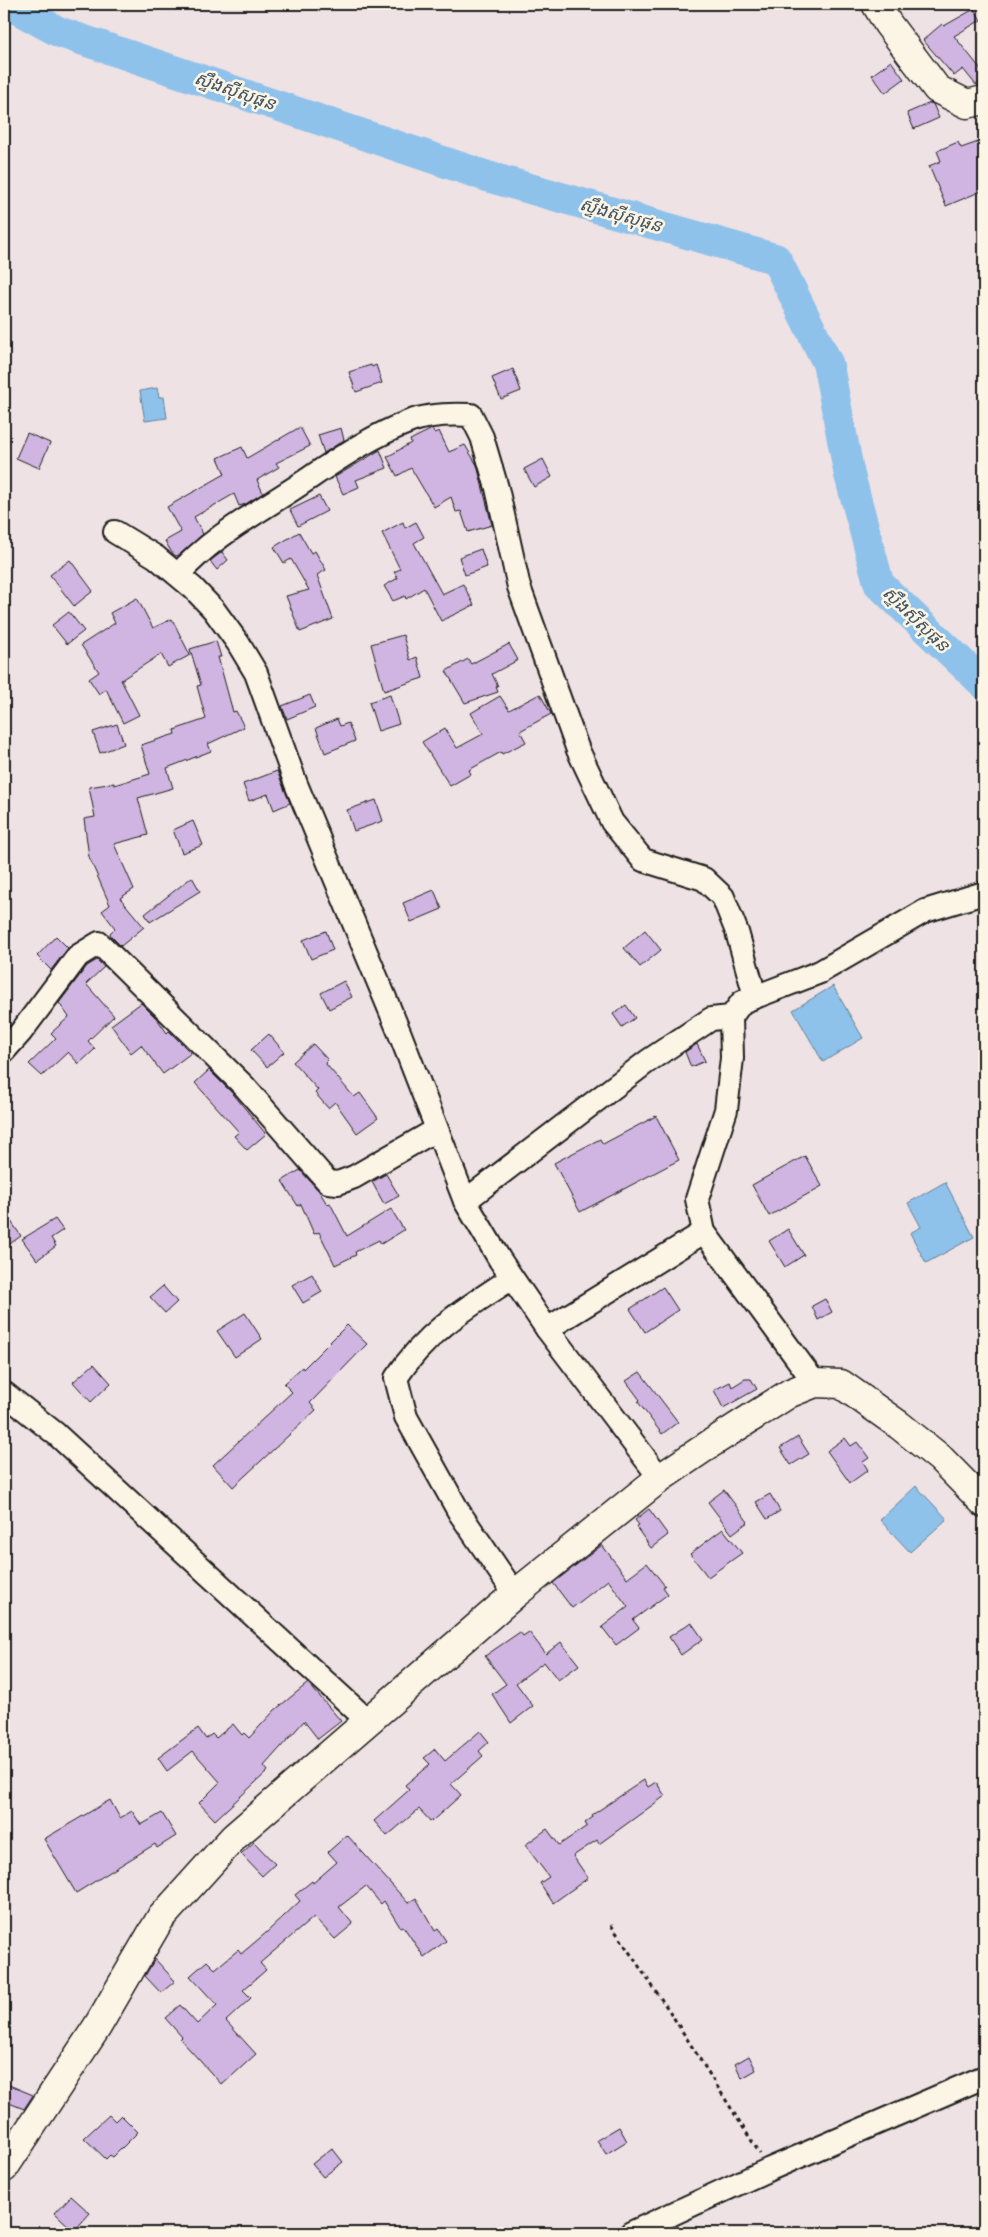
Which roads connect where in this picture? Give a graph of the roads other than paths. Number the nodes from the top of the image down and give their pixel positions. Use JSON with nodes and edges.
{"nodes":[{"id":1,"x":876,"y":4,"type":"edge"},
{"id":2,"x":984,"y":100,"type":"edge"},
{"id":3,"x":115,"y":532,"type":"dead end"},
{"id":4,"x":178,"y":575,"type":"junction"},
{"id":5,"x":984,"y":893,"type":"edge"},
{"id":6,"x":755,"y":996,"type":"junction"},
{"id":7,"x":731,"y":1017,"type":"junction"},
{"id":8,"x":4,"y":1051,"type":"edge"},
{"id":9,"x":436,"y":1130,"type":"junction"},
{"id":10,"x":465,"y":1201,"type":"junction"},
{"id":11,"x":704,"y":1232,"type":"junction"},
{"id":12,"x":512,"y":1278,"type":"junction"},
{"id":13,"x":547,"y":1329,"type":"junction"},
{"id":14,"x":815,"y":1382,"type":"junction"},
{"id":15,"x":4,"y":1393,"type":"edge"},
{"id":16,"x":660,"y":1478,"type":"junction"},
{"id":17,"x":984,"y":1503,"type":"edge"},
{"id":18,"x":515,"y":1594,"type":"junction"},
{"id":19,"x":368,"y":1721,"type":"junction"},
{"id":20,"x":984,"y":2077,"type":"edge"},
{"id":21,"x":4,"y":2168,"type":"edge"},
{"id":22,"x":631,"y":2233,"type":"edge"}],
"edges":[{"from":1,"to":2,"type":"main road"},
{"from":3,"to":4,"type":"street"},
{"from":4,"to":6,"type":"street"},
{"from":4,"to":9,"type":"street"},
{"from":5,"to":6,"type":"street"},
{"from":6,"to":7,"type":"street"},
{"from":7,"to":10,"type":"street"},
{"from":7,"to":11,"type":"street"},
{"from":8,"to":9,"type":"street"},
{"from":9,"to":10,"type":"street"},
{"from":10,"to":12,"type":"street"},
{"from":11,"to":13,"type":"street"},
{"from":11,"to":14,"type":"street"},
{"from":12,"to":13,"type":"street"},
{"from":12,"to":18,"type":"street"},
{"from":13,"to":16,"type":"street"},
{"from":14,"to":16,"type":"main road"},
{"from":14,"to":17,"type":"main road"},
{"from":15,"to":19,"type":"street"},
{"from":16,"to":18,"type":"main road"},
{"from":18,"to":19,"type":"main road"},
{"from":19,"to":21,"type":"main road"},
{"from":20,"to":22,"type":"street"}]}
